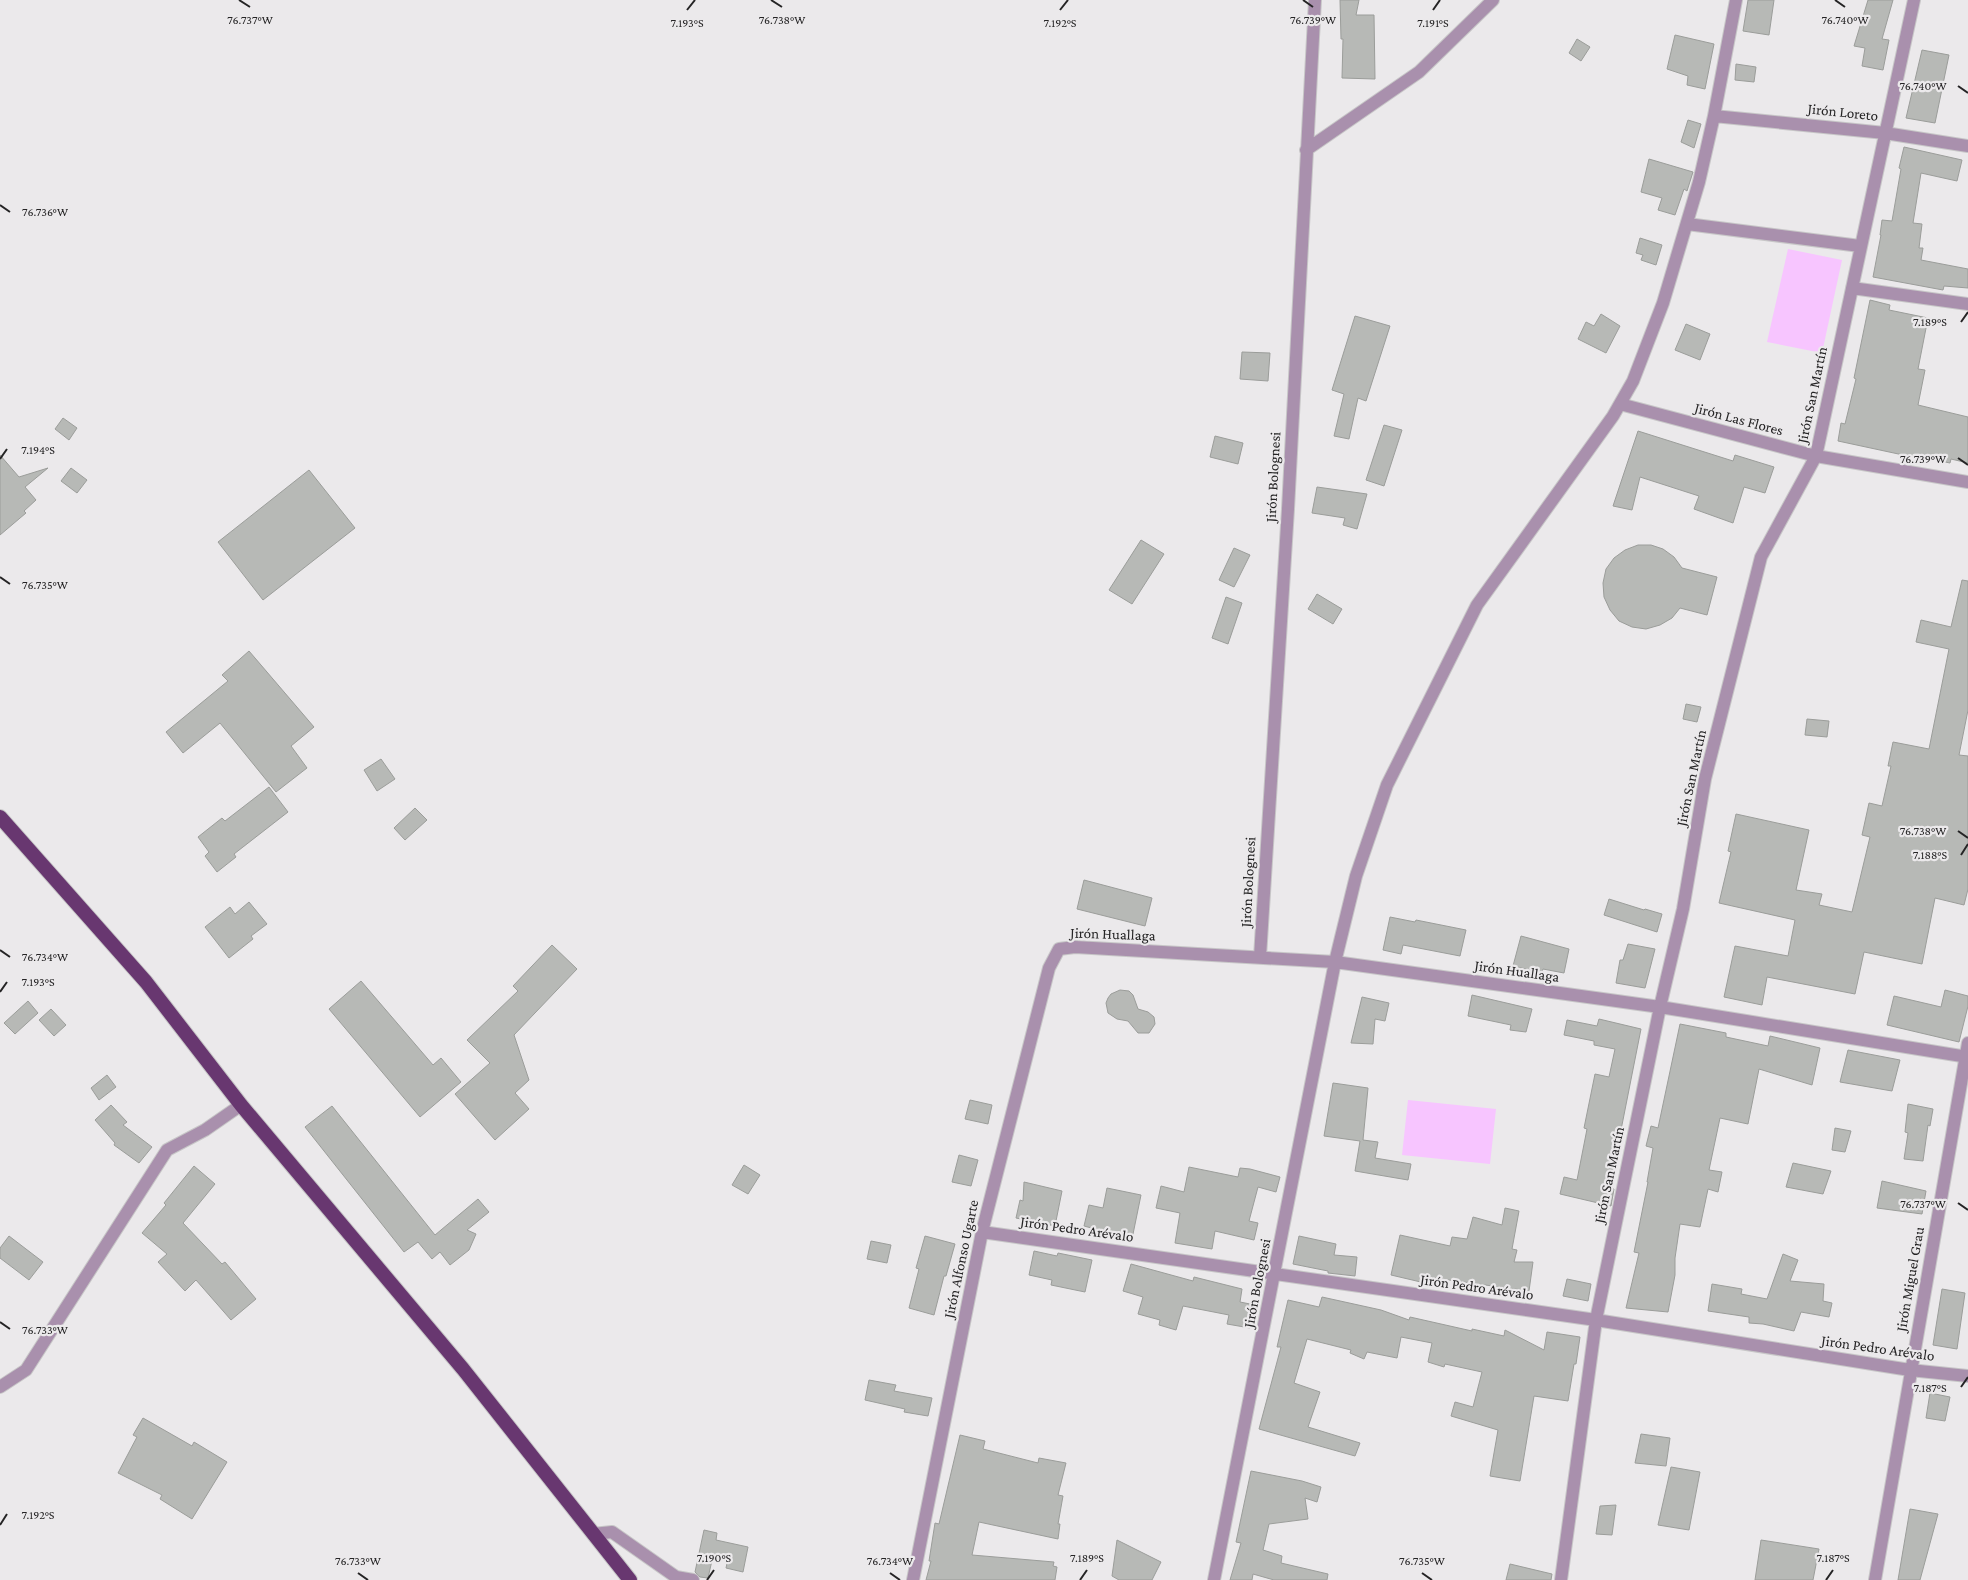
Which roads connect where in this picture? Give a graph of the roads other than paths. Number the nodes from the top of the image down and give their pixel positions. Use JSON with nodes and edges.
{"nodes":[{"id":1,"x":1315,"y":0,"type":"edge"},
{"id":2,"x":1493,"y":0,"type":"edge"},
{"id":3,"x":1736,"y":0,"type":"edge"},
{"id":4,"x":1914,"y":0,"type":"edge"},
{"id":5,"x":1714,"y":116,"type":"junction"},
{"id":6,"x":1885,"y":133,"type":"junction"},
{"id":7,"x":1968,"y":146,"type":"edge"},
{"id":8,"x":1306,"y":150,"type":"junction"},
{"id":9,"x":1687,"y":224,"type":"junction"},
{"id":10,"x":1860,"y":246,"type":"junction"},
{"id":11,"x":1852,"y":288,"type":"junction"},
{"id":12,"x":1968,"y":304,"type":"edge"},
{"id":13,"x":1620,"y":404,"type":"junction"},
{"id":14,"x":1816,"y":456,"type":"junction"},
{"id":15,"x":1968,"y":482,"type":"edge"},
{"id":16,"x":0,"y":817,"type":"edge"},
{"id":17,"x":1059,"y":949,"type":"joint"},
{"id":18,"x":1260,"y":956,"type":"junction"},
{"id":19,"x":1335,"y":962,"type":"junction"},
{"id":20,"x":1660,"y":1007,"type":"junction"},
{"id":21,"x":1968,"y":1043,"type":"edge"},
{"id":22,"x":1966,"y":1057,"type":"edge"},
{"id":23,"x":241,"y":1106,"type":"junction"},
{"id":24,"x":982,"y":1232,"type":"junction"},
{"id":25,"x":1275,"y":1274,"type":"junction"},
{"id":26,"x":1596,"y":1320,"type":"junction"},
{"id":27,"x":1910,"y":1370,"type":"junction"},
{"id":28,"x":1968,"y":1376,"type":"edge"},
{"id":29,"x":0,"y":1387,"type":"edge"},
{"id":30,"x":593,"y":1534,"type":"junction"},
{"id":31,"x":630,"y":1580,"type":"edge"},
{"id":32,"x":693,"y":1580,"type":"edge"},
{"id":33,"x":913,"y":1580,"type":"edge"},
{"id":34,"x":1214,"y":1580,"type":"edge"},
{"id":35,"x":1561,"y":1580,"type":"edge"},
{"id":36,"x":1875,"y":1580,"type":"edge"}],
"edges":[{"from":1,"to":8,"type":"street","name":"Jirón Bolognesi"},
{"from":2,"to":8,"type":"street"},
{"from":3,"to":5,"type":"street","name":"Jirón Bolognesi"},
{"from":4,"to":6,"type":"street","name":"Jirón San Martín"},
{"from":5,"to":6,"type":"street","name":"Jirón Loreto"},
{"from":5,"to":9,"type":"street","name":"Jirón Bolognesi"},
{"from":6,"to":7,"type":"street","name":"Jirón Loreto"},
{"from":6,"to":10,"type":"street","name":"Jirón San Martín"},
{"from":8,"to":18,"type":"street","name":"Jirón Bolognesi"},
{"from":9,"to":10,"type":"street"},
{"from":9,"to":13,"type":"street","name":"Jirón Bolognesi"},
{"from":10,"to":11,"type":"street","name":"Jirón San Martín"},
{"from":11,"to":12,"type":"street"},
{"from":11,"to":14,"type":"street","name":"Jirón San Martín"},
{"from":13,"to":14,"type":"street","name":"Jirón Las Flores"},
{"from":13,"to":19,"type":"street","name":"Jirón Bolognesi"},
{"from":14,"to":15,"type":"street","name":"Jirón Las Flores"},
{"from":14,"to":20,"type":"street","name":"Jirón San Martín"},
{"from":16,"to":23,"type":"highway"},
{"from":17,"to":18,"type":"street","name":"Jirón Huallaga"},
{"from":17,"to":24,"type":"street","name":"Jirón Alfonso Ugarte"},
{"from":18,"to":19,"type":"street","name":"Jirón Huallaga"},
{"from":19,"to":20,"type":"street","name":"Jirón Huallaga"},
{"from":19,"to":25,"type":"street","name":"Jirón Bolognesi"},
{"from":20,"to":22,"type":"street","name":"Jirón Huallaga"},
{"from":20,"to":26,"type":"street","name":"Jirón San Martín"},
{"from":21,"to":22,"type":"street","name":"Jirón Miguel Grau"},
{"from":22,"to":27,"type":"street","name":"Jirón Miguel Grau"},
{"from":23,"to":29,"type":"street"},
{"from":23,"to":30,"type":"highway"},
{"from":24,"to":25,"type":"street","name":"Jirón Pedro Arévalo"},
{"from":24,"to":33,"type":"street","name":"Jirón Alfonso Ugarte"},
{"from":25,"to":26,"type":"street","name":"Jirón Pedro Arévalo"},
{"from":25,"to":34,"type":"street","name":"Jirón Bolognesi"},
{"from":26,"to":27,"type":"street","name":"Jirón Pedro Arévalo"},
{"from":26,"to":35,"type":"street","name":"Jirón San Martín"},
{"from":27,"to":28,"type":"street","name":"Jirón Pedro Arévalo"},
{"from":27,"to":36,"type":"street","name":"Jirón Miguel Grau"},
{"from":30,"to":31,"type":"highway"},
{"from":30,"to":32,"type":"street"}]}
